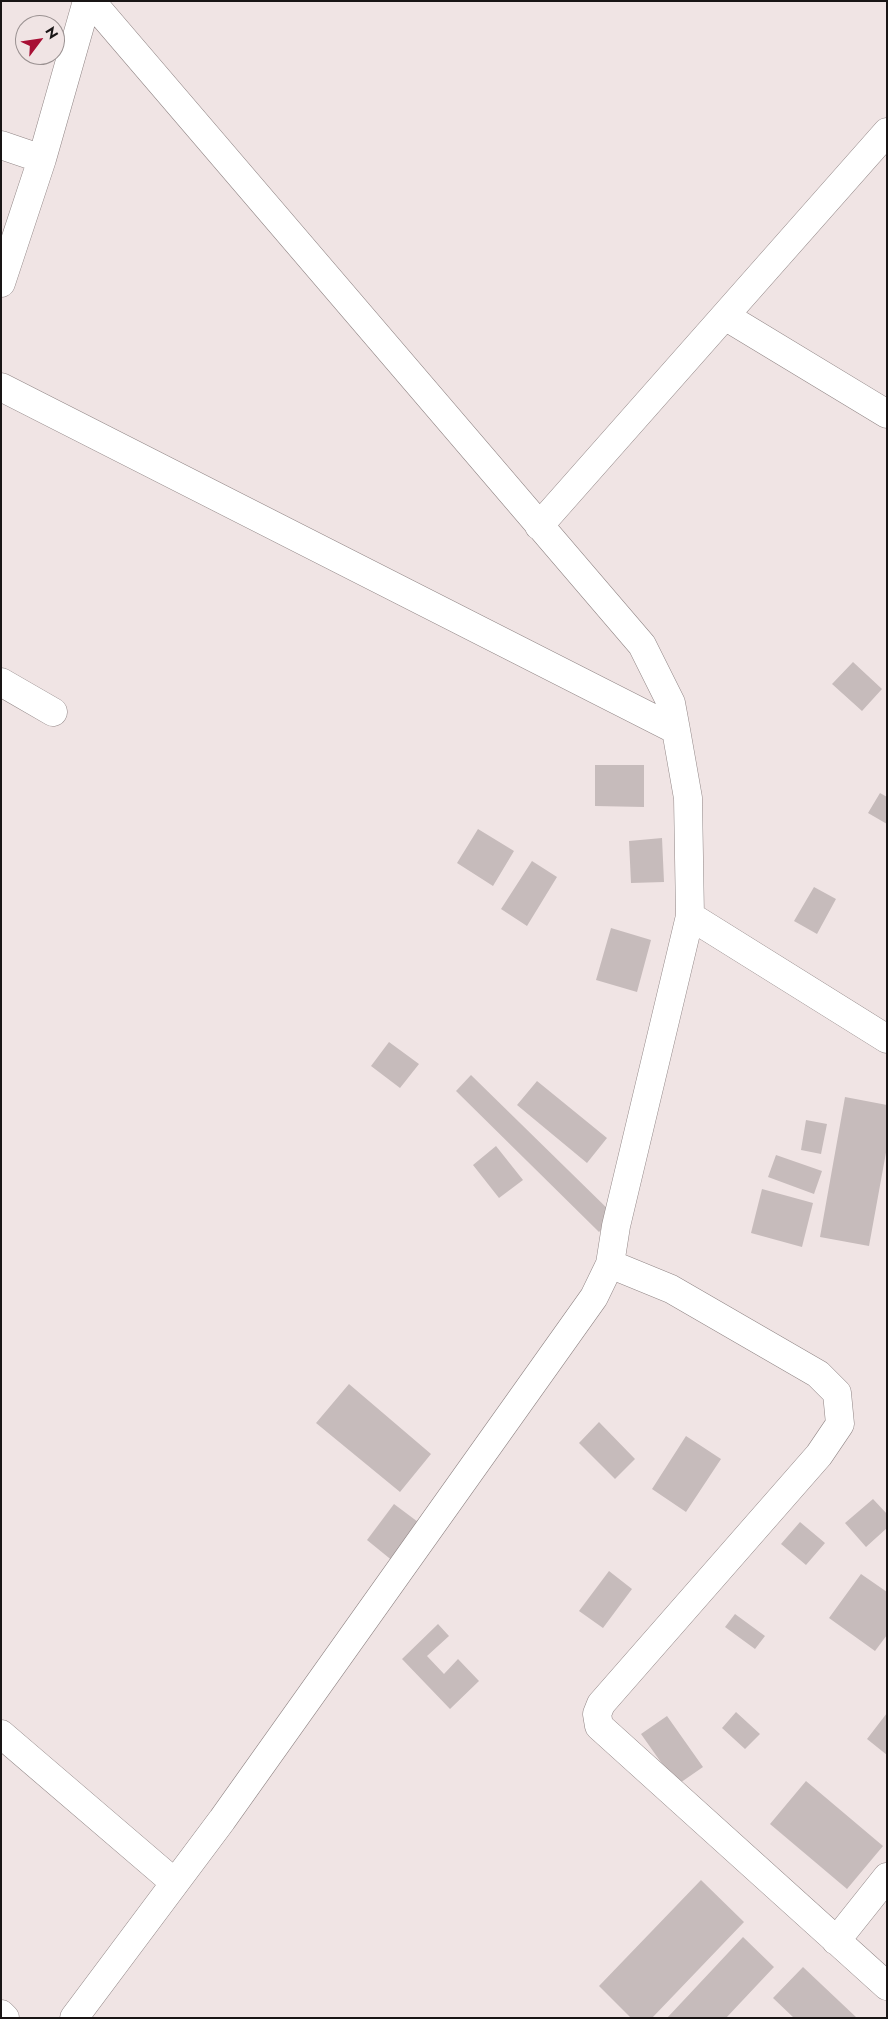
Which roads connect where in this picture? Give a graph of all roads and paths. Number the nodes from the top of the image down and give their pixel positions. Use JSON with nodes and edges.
{"nodes":[{"id":1,"x":89,"y":1,"type":"edge"},
{"id":2,"x":887,"y":132,"type":"edge"},
{"id":3,"x":1,"y":145,"type":"edge"},
{"id":4,"x":42,"y":160,"type":"junction"},
{"id":5,"x":1,"y":283,"type":"edge"},
{"id":6,"x":725,"y":316,"type":"junction"},
{"id":7,"x":1,"y":387,"type":"edge"},
{"id":8,"x":887,"y":414,"type":"edge"},
{"id":9,"x":539,"y":526,"type":"junction"},
{"id":10,"x":1,"y":682,"type":"edge"},
{"id":11,"x":53,"y":712,"type":"dead end"},
{"id":12,"x":676,"y":730,"type":"junction"},
{"id":13,"x":690,"y":916,"type":"junction"},
{"id":14,"x":887,"y":1039,"type":"edge"},
{"id":15,"x":610,"y":1264,"type":"junction"},
{"id":16,"x":1,"y":1734,"type":"edge"},
{"id":17,"x":887,"y":1877,"type":"edge"},
{"id":18,"x":175,"y":1883,"type":"junction"},
{"id":19,"x":836,"y":1941,"type":"junction"},
{"id":20,"x":887,"y":1986,"type":"edge"},
{"id":21,"x":1,"y":2014,"type":"edge"},
{"id":22,"x":5,"y":2018,"type":"edge"},
{"id":23,"x":74,"y":2018,"type":"edge"}],
"edges":[{"from":1,"to":4,"type":"street"},
{"from":1,"to":9,"type":"street"},
{"from":2,"to":6,"type":"street"},
{"from":3,"to":4,"type":"street"},
{"from":4,"to":5,"type":"street"},
{"from":6,"to":8,"type":"street"},
{"from":6,"to":9,"type":"street"},
{"from":7,"to":12,"type":"street"},
{"from":9,"to":12,"type":"street"},
{"from":10,"to":11,"type":"street"},
{"from":12,"to":13,"type":"street"},
{"from":13,"to":14,"type":"street"},
{"from":13,"to":15,"type":"street"},
{"from":15,"to":18,"type":"street"},
{"from":15,"to":19,"type":"street"},
{"from":16,"to":18,"type":"street"},
{"from":17,"to":19,"type":"street"},
{"from":18,"to":23,"type":"street"},
{"from":19,"to":20,"type":"street"},
{"from":21,"to":22,"type":"street"}]}
